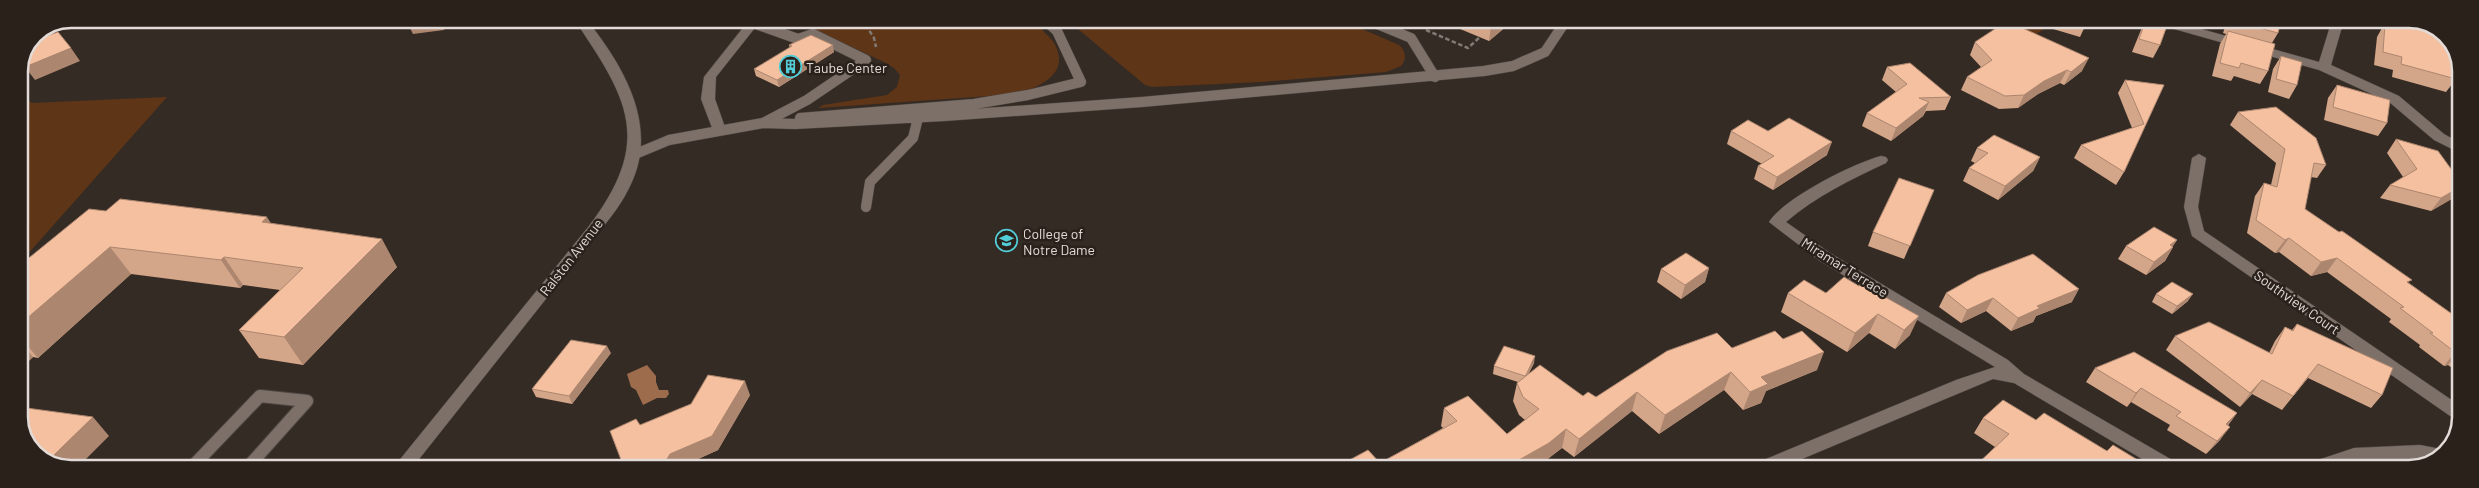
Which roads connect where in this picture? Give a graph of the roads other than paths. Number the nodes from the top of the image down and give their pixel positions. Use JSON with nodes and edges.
{"nodes":[{"id":1,"x":587,"y":28,"type":"edge"},
{"id":2,"x":748,"y":28,"type":"edge"},
{"id":3,"x":771,"y":28,"type":"edge"},
{"id":4,"x":1054,"y":28,"type":"edge"},
{"id":5,"x":1387,"y":28,"type":"edge"},
{"id":6,"x":1561,"y":28,"type":"edge"},
{"id":7,"x":2185,"y":28,"type":"edge"},
{"id":8,"x":2336,"y":28,"type":"edge"},
{"id":9,"x":2324,"y":67,"type":"junction"},
{"id":10,"x":1435,"y":77,"type":"junction"},
{"id":11,"x":918,"y":118,"type":"junction"},
{"id":12,"x":764,"y":123,"type":"junction"},
{"id":13,"x":719,"y":130,"type":"junction"},
{"id":14,"x":2451,"y":144,"type":"edge"},
{"id":15,"x":633,"y":154,"type":"junction"},
{"id":16,"x":2199,"y":158,"type":"dead end"},
{"id":17,"x":1881,"y":160,"type":"dead end"},
{"id":18,"x":866,"y":207,"type":"dead end"},
{"id":19,"x":2018,"y":378,"type":"junction"},
{"id":20,"x":2452,"y":408,"type":"edge"},
{"id":21,"x":2431,"y":454,"type":"edge"},
{"id":22,"x":199,"y":460,"type":"edge"},
{"id":23,"x":255,"y":460,"type":"edge"},
{"id":24,"x":408,"y":460,"type":"edge"},
{"id":25,"x":1781,"y":460,"type":"edge"},
{"id":26,"x":2158,"y":460,"type":"edge"},
{"id":27,"x":2339,"y":460,"type":"edge"}],
"edges":[{"from":1,"to":15,"type":"street","name":"Ralston Avenue"},
{"from":2,"to":13,"type":"street"},
{"from":3,"to":12,"type":"lane"},
{"from":4,"to":12,"type":"lane"},
{"from":5,"to":10,"type":"lane"},
{"from":6,"to":10,"type":"lane"},
{"from":7,"to":9,"type":"street"},
{"from":8,"to":9,"type":"street"},
{"from":9,"to":14,"type":"street"},
{"from":10,"to":11,"type":"lane"},
{"from":11,"to":12,"type":"lane"},
{"from":11,"to":18,"type":"lane"},
{"from":12,"to":13,"type":"lane"},
{"from":13,"to":15,"type":"lane"},
{"from":15,"to":24,"type":"street","name":"Ralston Avenue"},
{"from":16,"to":20,"type":"street","name":"Southview Court"},
{"from":17,"to":19,"type":"street","name":"Miramar Terrace"},
{"from":19,"to":25,"type":"street","name":"Miramar Terrace"},
{"from":19,"to":26,"type":"street","name":"Miramar Terrace"},
{"from":21,"to":27,"type":"street"},
{"from":22,"to":23,"type":"lane"}]}
